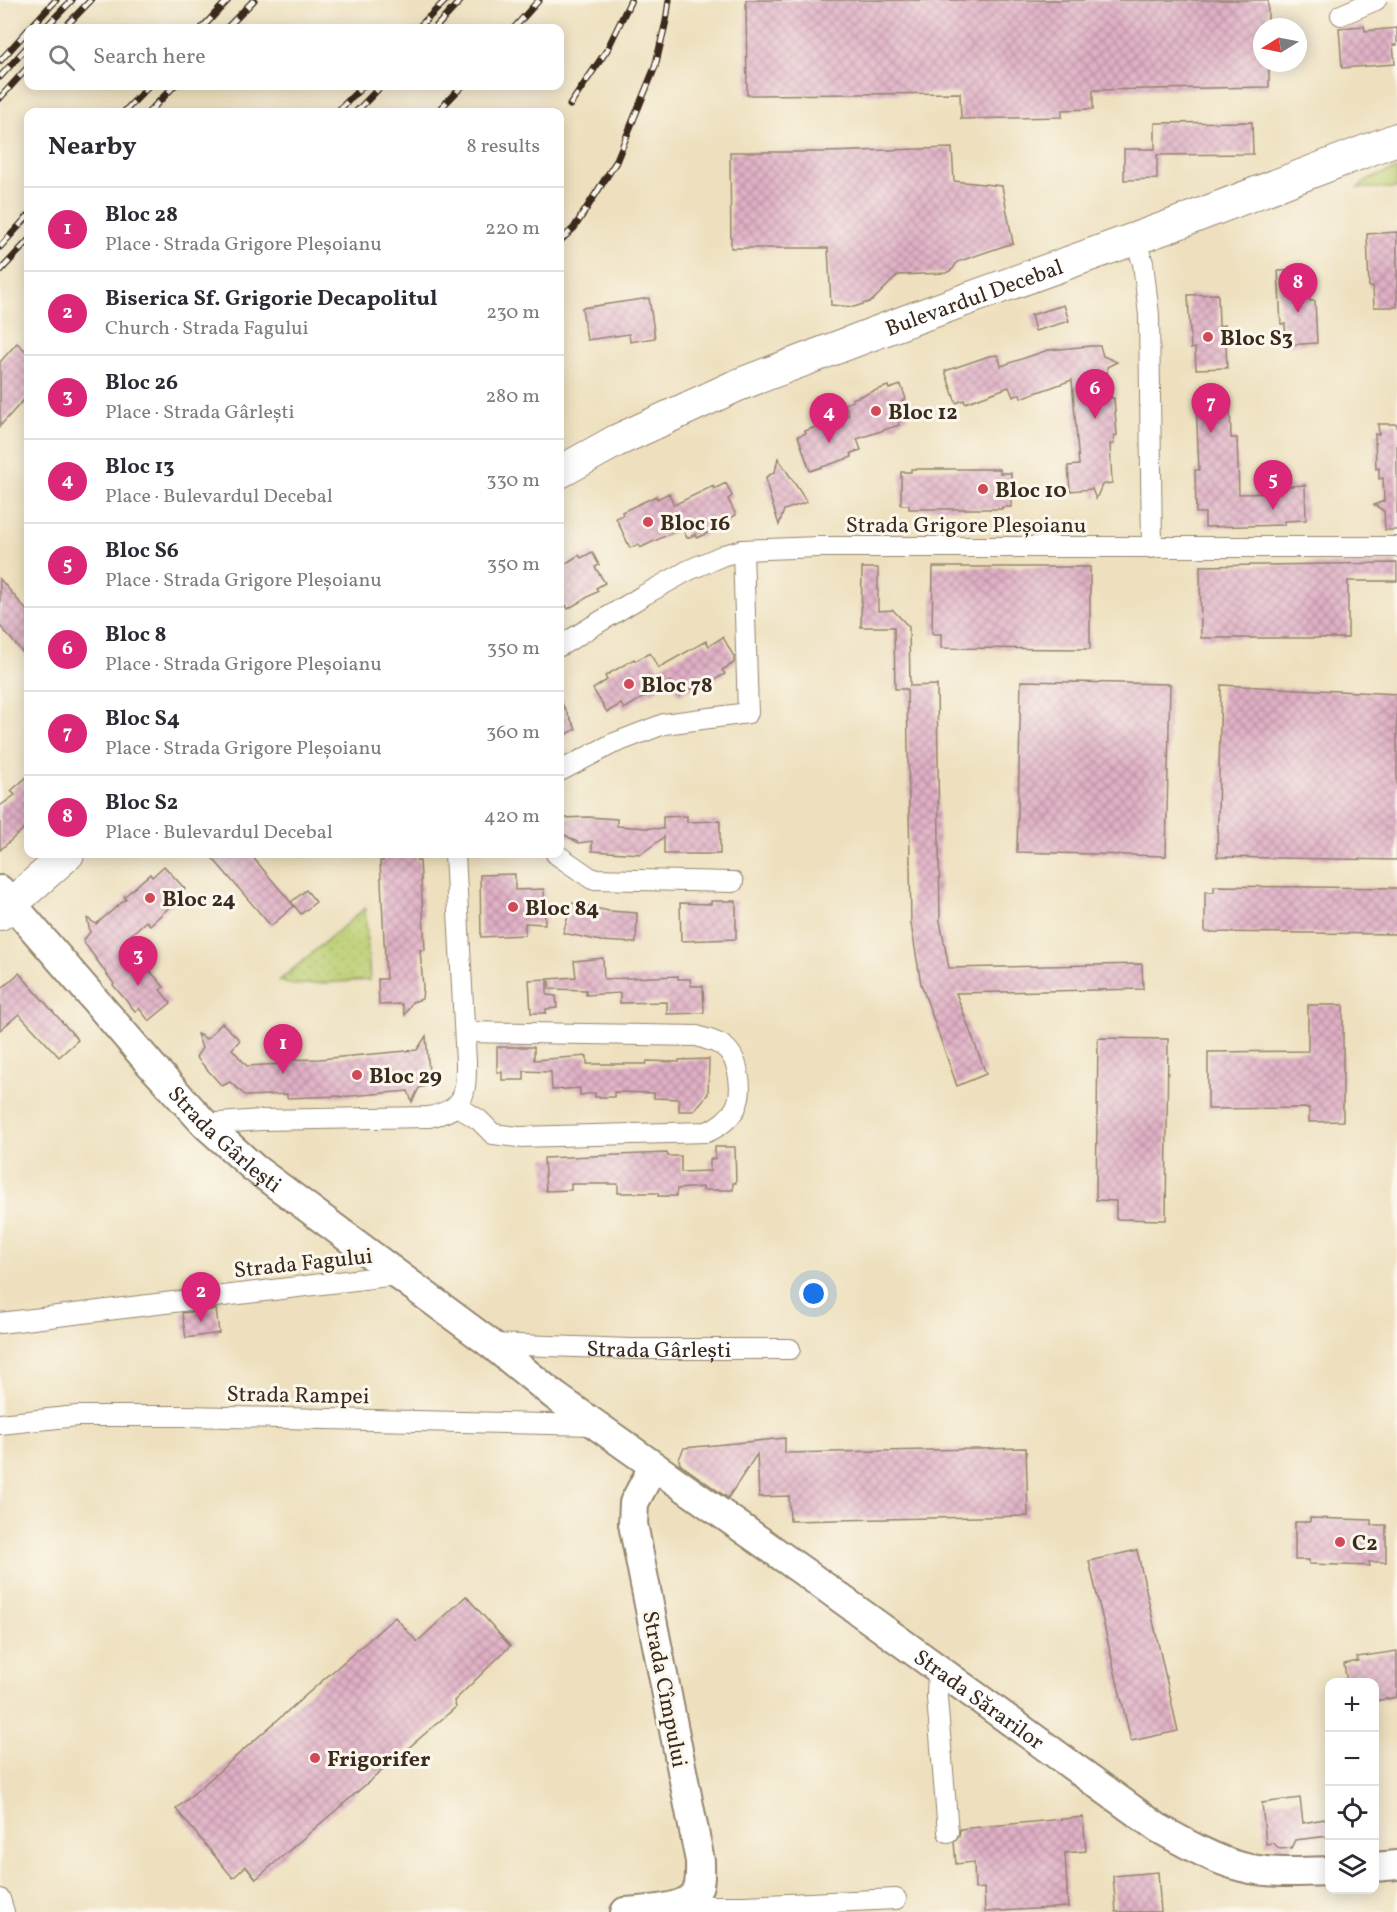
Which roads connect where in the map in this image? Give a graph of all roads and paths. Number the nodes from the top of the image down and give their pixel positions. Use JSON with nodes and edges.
{"nodes":[{"id":1,"x":1376,"y":0,"type":"edge"},
{"id":2,"x":1341,"y":15,"type":"dead end"},
{"id":3,"x":1397,"y":139,"type":"edge"},
{"id":4,"x":1135,"y":239,"type":"junction"},
{"id":5,"x":564,"y":470,"type":"edge"},
{"id":6,"x":1397,"y":547,"type":"edge"},
{"id":7,"x":1152,"y":548,"type":"junction"},
{"id":8,"x":743,"y":550,"type":"junction"},
{"id":9,"x":564,"y":644,"type":"edge"},
{"id":10,"x":564,"y":769,"type":"edge"},
{"id":11,"x":63,"y":858,"type":"edge"},
{"id":12,"x":455,"y":858,"type":"edge"},
{"id":13,"x":562,"y":858,"type":"edge"},
{"id":14,"x":733,"y":882,"type":"dead end"},
{"id":15,"x":4,"y":902,"type":"edge"},
{"id":16,"x":466,"y":1032,"type":"junction"},
{"id":17,"x":458,"y":1106,"type":"junction"},
{"id":18,"x":205,"y":1124,"type":"junction"},
{"id":19,"x":396,"y":1275,"type":"junction"},
{"id":20,"x":0,"y":1323,"type":"edge"},
{"id":21,"x":491,"y":1344,"type":"junction"},
{"id":22,"x":790,"y":1350,"type":"dead end"},
{"id":23,"x":0,"y":1424,"type":"edge"},
{"id":24,"x":596,"y":1425,"type":"junction"},
{"id":25,"x":653,"y":1467,"type":"junction"},
{"id":26,"x":938,"y":1668,"type":"junction"},
{"id":27,"x":948,"y":1832,"type":"dead end"},
{"id":28,"x":1397,"y":1865,"type":"edge"},
{"id":29,"x":1379,"y":1867,"type":"edge"},
{"id":30,"x":1325,"y":1871,"type":"edge"},
{"id":31,"x":0,"y":1899,"type":"edge"},
{"id":32,"x":896,"y":1899,"type":"dead end"},
{"id":33,"x":677,"y":1906,"type":"junction"},
{"id":34,"x":4,"y":1912,"type":"edge"},
{"id":35,"x":625,"y":1912,"type":"edge"}],
"edges":[{"from":1,"to":2,"type":"street"},
{"from":3,"to":4,"type":"main road","name":"Bulevardul Decebal"},
{"from":4,"to":5,"type":"main road","name":"Bulevardul Decebal"},
{"from":4,"to":7,"type":"street"},
{"from":6,"to":7,"type":"street","name":"Strada Grigore Pleșoianu"},
{"from":7,"to":8,"type":"street","name":"Strada Grigore Pleșoianu"},
{"from":8,"to":9,"type":"street","name":"Strada Grigore Pleșoianu"},
{"from":8,"to":10,"type":"street"},
{"from":11,"to":15,"type":"main road"},
{"from":12,"to":16,"type":"street"},
{"from":13,"to":14,"type":"street"},
{"from":15,"to":18,"type":"street","name":"Strada Gârlești"},
{"from":16,"to":17,"type":"street"},
{"from":16,"to":17,"type":"street"},
{"from":17,"to":18,"type":"street"},
{"from":18,"to":19,"type":"street","name":"Strada Gârlești"},
{"from":19,"to":20,"type":"street","name":"Strada Fagului"},
{"from":19,"to":21,"type":"street","name":"Strada Gârlești"},
{"from":21,"to":22,"type":"street","name":"Strada Gârlești"},
{"from":21,"to":24,"type":"street","name":"Strada Gârlești"},
{"from":23,"to":24,"type":"street","name":"Strada Rampei"},
{"from":24,"to":25,"type":"street","name":"Strada Gârlești"},
{"from":25,"to":26,"type":"street","name":"Strada Sărarilor"},
{"from":25,"to":33,"type":"street","name":"Strada Cîmpului"},
{"from":26,"to":27,"type":"street"},
{"from":26,"to":30,"type":"street","name":"Strada Sărarilor"},
{"from":28,"to":29,"type":"street"},
{"from":31,"to":34,"type":"street"},
{"from":32,"to":33,"type":"street"},
{"from":33,"to":35,"type":"street"}]}
